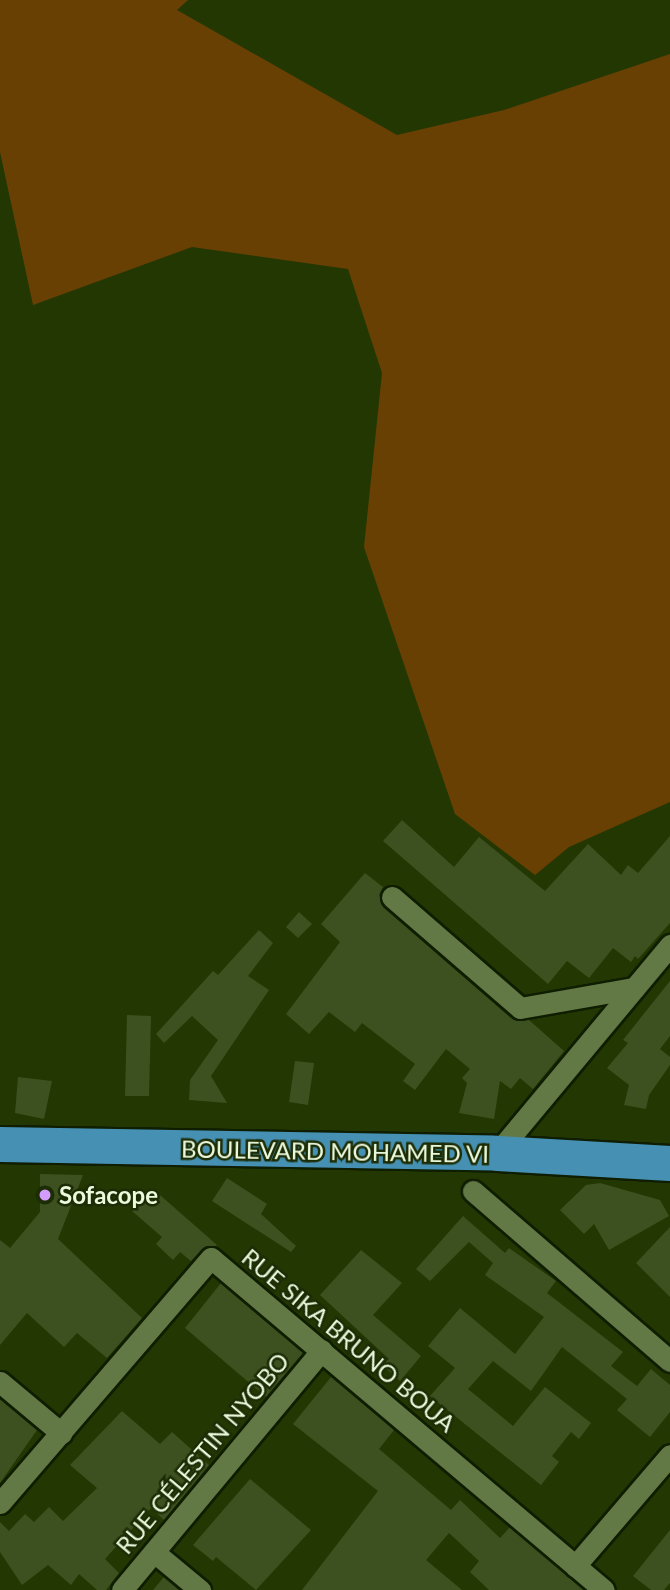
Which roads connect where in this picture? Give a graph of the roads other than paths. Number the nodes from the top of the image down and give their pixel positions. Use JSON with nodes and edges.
{"nodes":[{"id":1,"x":392,"y":897,"type":"dead end"},
{"id":2,"x":670,"y":945,"type":"edge"},
{"id":3,"x":634,"y":988,"type":"junction"},
{"id":4,"x":0,"y":1144,"type":"edge"},
{"id":5,"x":497,"y":1153,"type":"junction"},
{"id":6,"x":670,"y":1163,"type":"edge"},
{"id":7,"x":473,"y":1191,"type":"dead end"},
{"id":8,"x":322,"y":1350,"type":"junction"},
{"id":9,"x":670,"y":1361,"type":"edge"},
{"id":10,"x":0,"y":1382,"type":"edge"},
{"id":11,"x":61,"y":1433,"type":"junction"},
{"id":12,"x":670,"y":1455,"type":"edge"},
{"id":13,"x":0,"y":1503,"type":"edge"},
{"id":14,"x":155,"y":1552,"type":"junction"},
{"id":15,"x":575,"y":1566,"type":"junction"},
{"id":16,"x":122,"y":1590,"type":"edge"},
{"id":17,"x":200,"y":1590,"type":"edge"},
{"id":18,"x":604,"y":1590,"type":"edge"}],
"edges":[{"from":1,"to":3,"type":"street"},
{"from":2,"to":3,"type":"street"},
{"from":3,"to":5,"type":"street"},
{"from":4,"to":5,"type":"main road","name":"BOULEVARD MOHAMED VI"},
{"from":5,"to":6,"type":"main road","name":"BOULEVARD MOHAMED VI"},
{"from":7,"to":9,"type":"street"},
{"from":8,"to":11,"type":"street","name":"RUE SIKA BRUNO BOUA"},
{"from":8,"to":14,"type":"street","name":"RUE CÉLESTIN NYOBO"},
{"from":8,"to":15,"type":"street","name":"RUE SIKA BRUNO BOUA"},
{"from":10,"to":11,"type":"street"},
{"from":11,"to":13,"type":"street","name":"RUE SIKA BRUNO BOUA"},
{"from":12,"to":15,"type":"street"},
{"from":14,"to":16,"type":"street","name":"RUE CÉLESTIN NYOBO"},
{"from":14,"to":17,"type":"street"},
{"from":15,"to":18,"type":"street","name":"RUE SIKA BRUNO BOUA"}]}
